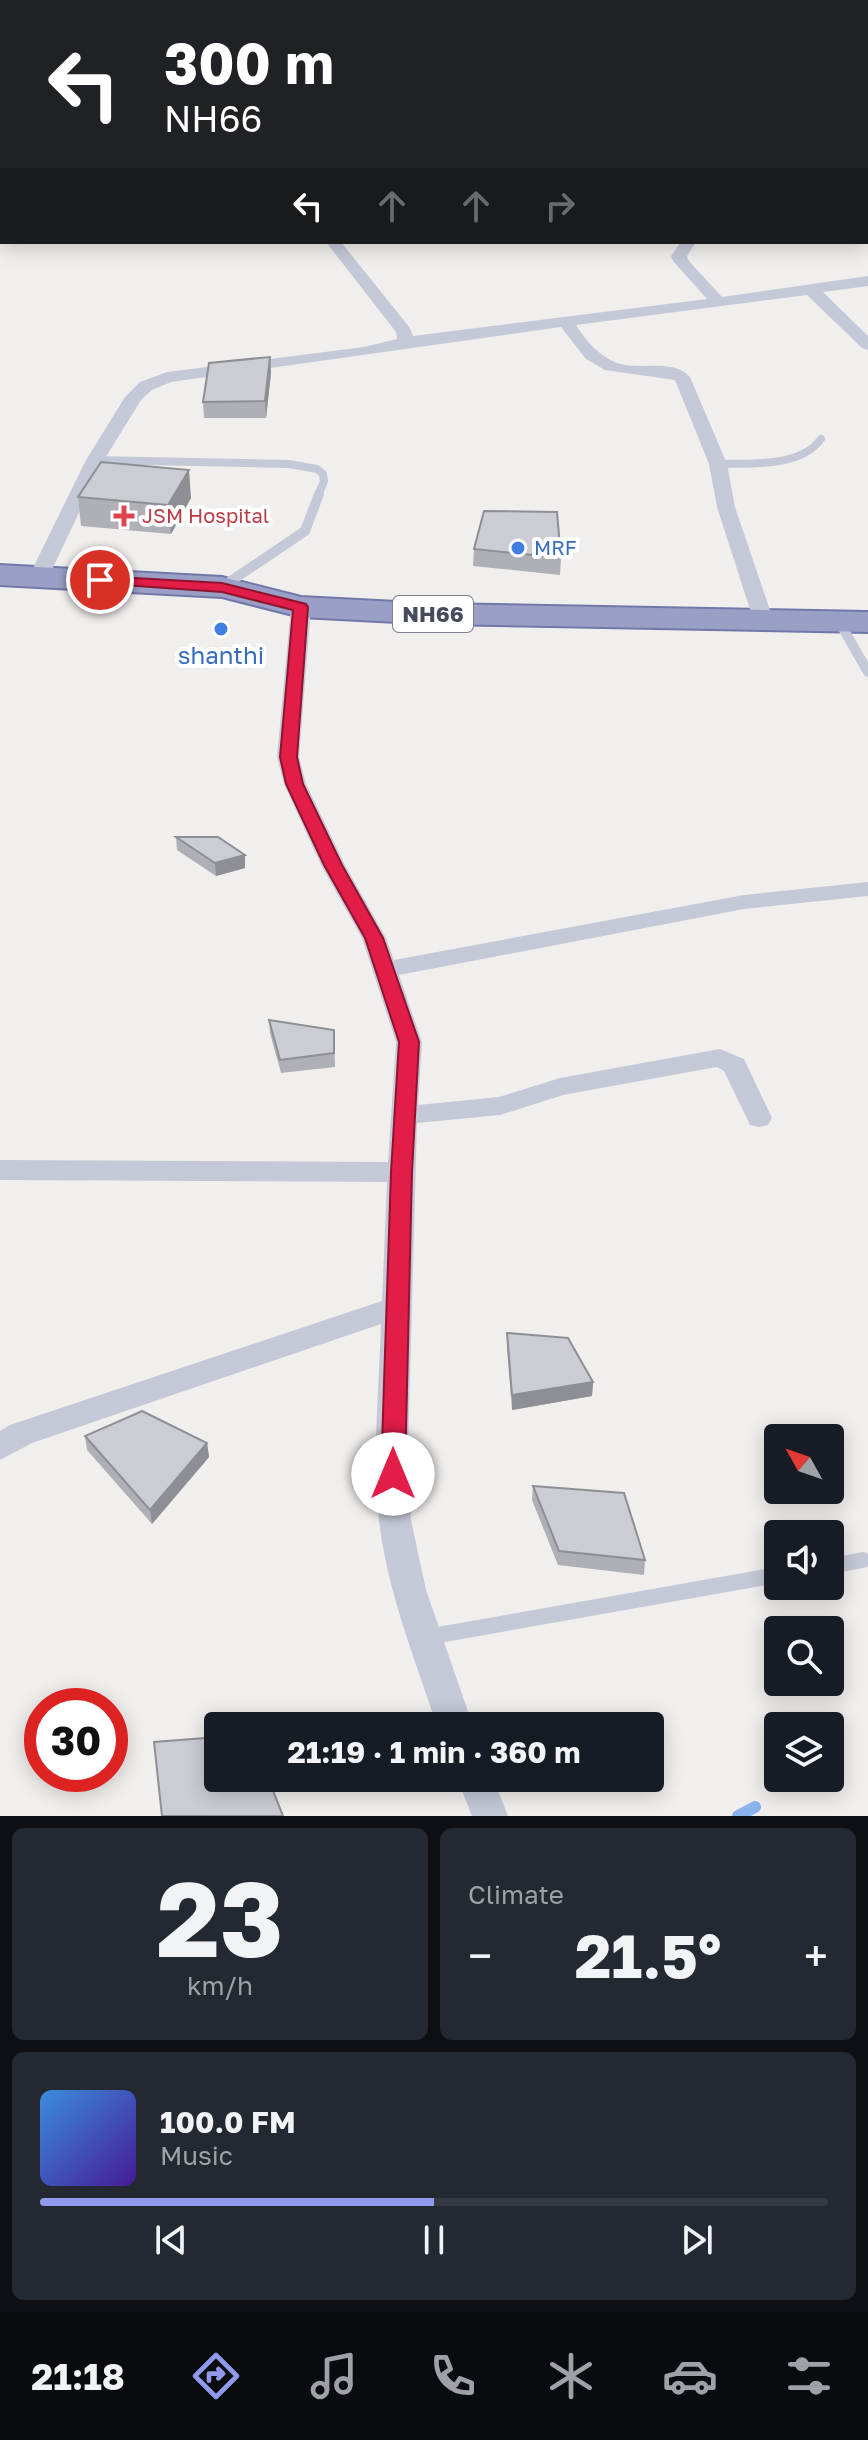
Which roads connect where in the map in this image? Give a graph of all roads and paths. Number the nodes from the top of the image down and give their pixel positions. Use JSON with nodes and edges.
{"nodes":[{"id":1,"x":335,"y":244,"type":"edge"},
{"id":2,"x":688,"y":244,"type":"edge"},
{"id":3,"x":868,"y":281,"type":"edge"},
{"id":4,"x":811,"y":290,"type":"junction"},
{"id":5,"x":719,"y":303,"type":"junction"},
{"id":6,"x":566,"y":323,"type":"junction"},
{"id":7,"x":406,"y":342,"type":"junction"},
{"id":8,"x":868,"y":345,"type":"edge"},
{"id":9,"x":821,"y":439,"type":"dead end"},
{"id":10,"x":95,"y":460,"type":"junction"},
{"id":11,"x":718,"y":464,"type":"junction"},
{"id":12,"x":0,"y":575,"type":"edge"},
{"id":13,"x":39,"y":576,"type":"junction"},
{"id":14,"x":222,"y":587,"type":"junction"},
{"id":15,"x":301,"y":607,"type":"junction"},
{"id":16,"x":764,"y":622,"type":"junction"},
{"id":17,"x":854,"y":623,"type":"edge"},
{"id":18,"x":868,"y":672,"type":"edge"},
{"id":19,"x":868,"y":889,"type":"edge"},
{"id":20,"x":387,"y":969,"type":"junction"},
{"id":21,"x":405,"y":1115,"type":"junction"},
{"id":22,"x":759,"y":1118,"type":"dead end"},
{"id":23,"x":0,"y":1170,"type":"edge"},
{"id":24,"x":401,"y":1172,"type":"junction"},
{"id":25,"x":397,"y":1307,"type":"junction"},
{"id":26,"x":0,"y":1447,"type":"edge"},
{"id":27,"x":863,"y":1560,"type":"dead end"},
{"id":28,"x":844,"y":1563,"type":"edge"},
{"id":29,"x":764,"y":1577,"type":"edge"},
{"id":30,"x":423,"y":1637,"type":"junction"},
{"id":31,"x":450,"y":1712,"type":"edge"},
{"id":32,"x":481,"y":1792,"type":"edge"},
{"id":33,"x":490,"y":1816,"type":"edge"}],
"edges":[{"from":1,"to":7,"type":"street"},
{"from":2,"to":5,"type":"street"},
{"from":3,"to":4,"type":"street"},
{"from":4,"to":5,"type":"street"},
{"from":4,"to":8,"type":"street"},
{"from":5,"to":6,"type":"street"},
{"from":6,"to":7,"type":"street"},
{"from":6,"to":11,"type":"street"},
{"from":7,"to":10,"type":"street"},
{"from":9,"to":11,"type":"lane"},
{"from":10,"to":13,"type":"street"},
{"from":10,"to":14,"type":"lane"},
{"from":11,"to":16,"type":"street"},
{"from":12,"to":13,"type":"highway","name":"NH66","number":"NH66"},
{"from":13,"to":14,"type":"highway","name":"NH66","number":"NH66"},
{"from":14,"to":15,"type":"highway","name":"NH66","number":"NH66"},
{"from":15,"to":16,"type":"highway","name":"NH66","number":"NH66"},
{"from":15,"to":20,"type":"street"},
{"from":16,"to":17,"type":"highway","name":"NH66","number":"NH66"},
{"from":17,"to":18,"type":"lane"},
{"from":19,"to":20,"type":"street"},
{"from":20,"to":21,"type":"street"},
{"from":21,"to":22,"type":"street"},
{"from":21,"to":24,"type":"street"},
{"from":23,"to":24,"type":"street"},
{"from":24,"to":25,"type":"street"},
{"from":25,"to":26,"type":"street"},
{"from":25,"to":30,"type":"street"},
{"from":27,"to":28,"type":"lane"},
{"from":29,"to":30,"type":"lane"},
{"from":30,"to":31,"type":"street"},
{"from":32,"to":33,"type":"street"}]}
